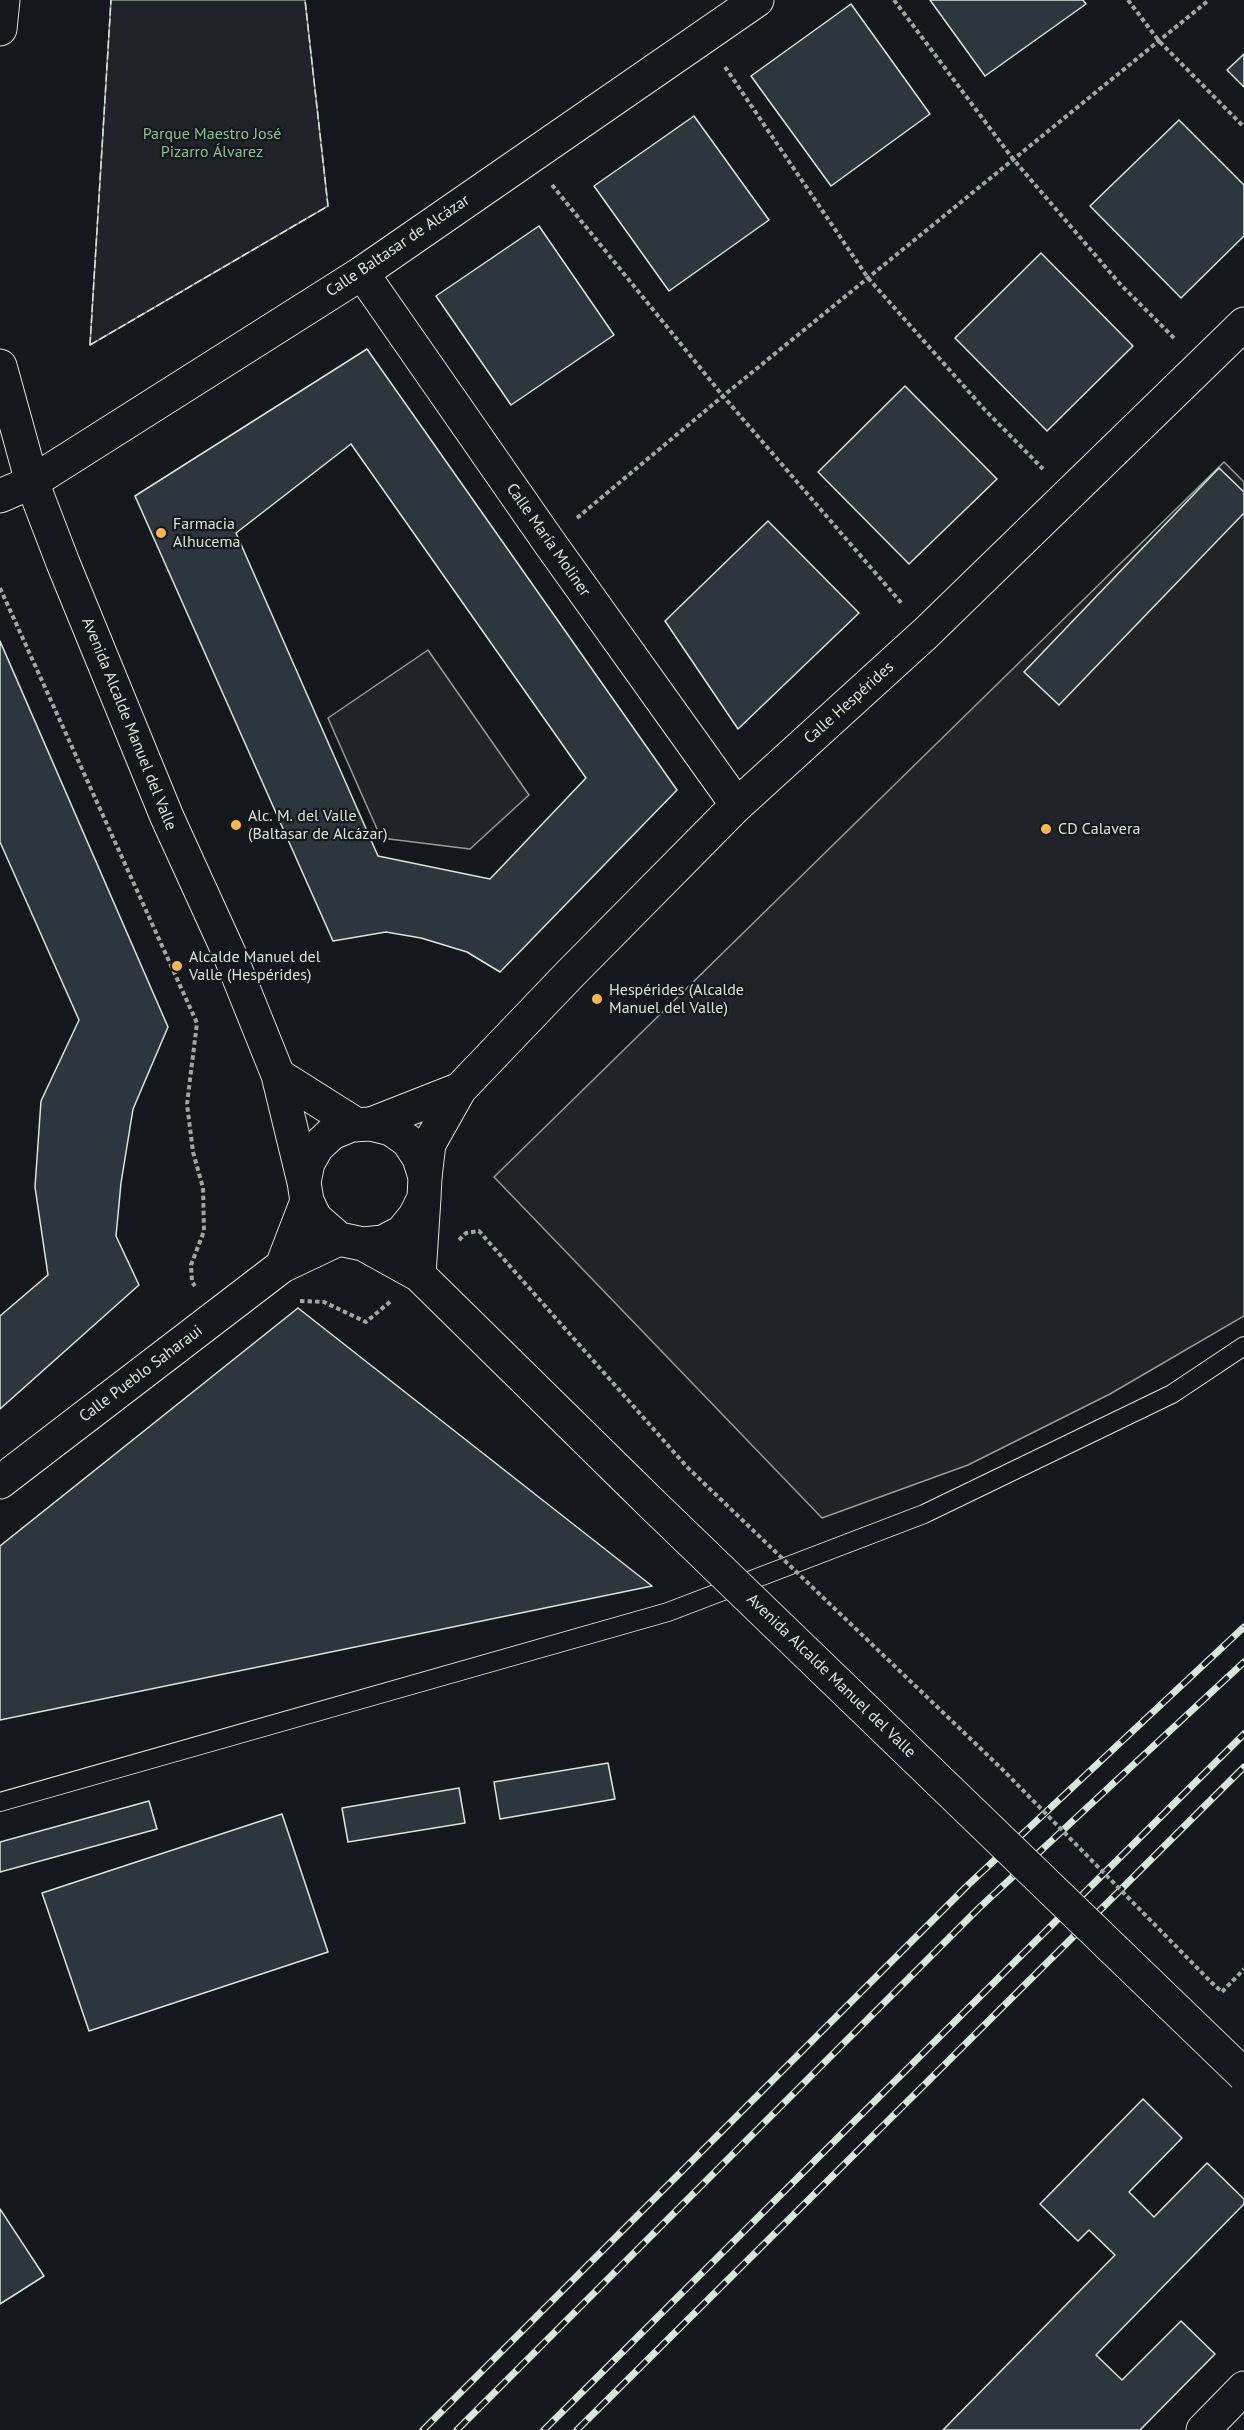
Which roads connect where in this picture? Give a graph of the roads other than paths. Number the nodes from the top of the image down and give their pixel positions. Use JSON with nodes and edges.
{"nodes":[{"id":1,"x":3,"y":0,"type":"edge"},
{"id":2,"x":757,"y":0,"type":"edge"},
{"id":3,"x":0,"y":29,"type":"edge"},
{"id":4,"x":362,"y":273,"type":"junction"},
{"id":5,"x":1244,"y":324,"type":"edge"},
{"id":6,"x":0,"y":366,"type":"edge"},
{"id":7,"x":32,"y":482,"type":"junction"},
{"id":8,"x":0,"y":496,"type":"edge"},
{"id":9,"x":0,"y":517,"type":"edge"},
{"id":10,"x":737,"y":805,"type":"junction"},
{"id":11,"x":278,"y":1075,"type":"junction"},
{"id":12,"x":460,"y":1089,"type":"junction"},
{"id":13,"x":364,"y":1124,"type":"junction"},
{"id":14,"x":424,"y":1188,"type":"junction"},
{"id":15,"x":305,"y":1192,"type":"junction"},
{"id":16,"x":351,"y":1242,"type":"junction"},
{"id":17,"x":282,"y":1266,"type":"junction"},
{"id":18,"x":419,"y":1275,"type":"junction"},
{"id":19,"x":1244,"y":1346,"type":"edge"},
{"id":20,"x":0,"y":1482,"type":"edge"},
{"id":21,"x":0,"y":1802,"type":"edge"},
{"id":22,"x":1244,"y":2075,"type":"edge"},
{"id":23,"x":1244,"y":2388,"type":"edge"},
{"id":24,"x":1203,"y":2430,"type":"edge"}],
"edges":[{"from":1,"to":3,"type":"main road"},
{"from":2,"to":4,"type":"main road","name":"Calle Baltasar de Alcázar"},
{"from":4,"to":7,"type":"main road","name":"Calle Baltasar de Alcázar"},
{"from":4,"to":10,"type":"main road","name":"Calle María Moliner"},
{"from":5,"to":10,"type":"main road","name":"Calle Hespérides"},
{"from":6,"to":7,"type":"main road","name":"Avenida Alcalde Manuel del Valle"},
{"from":7,"to":8,"type":"main road"},
{"from":7,"to":9,"type":"main road"},
{"from":7,"to":11,"type":"main road","name":"Avenida Alcalde Manuel del Valle"},
{"from":10,"to":12,"type":"main road","name":"Calle Hespérides"},
{"from":11,"to":13,"type":"main road"},
{"from":11,"to":15,"type":"main road","name":"Avenida Alcalde Manuel del Valle"},
{"from":12,"to":13,"type":"main road","name":"Calle Hespérides"},
{"from":12,"to":14,"type":"main road","name":"Calle Hespérides"},
{"from":13,"to":14,"type":"main road"},
{"from":13,"to":15,"type":"main road"},
{"from":14,"to":16,"type":"main road"},
{"from":14,"to":18,"type":"main road"},
{"from":15,"to":16,"type":"main road"},
{"from":15,"to":17,"type":"main road"},
{"from":16,"to":17,"type":"main road","name":"Calle Pueblo Saharaui"},
{"from":16,"to":18,"type":"main road","name":"Avenida Alcalde Manuel del Valle"},
{"from":17,"to":20,"type":"main road","name":"Calle Pueblo Saharaui"},
{"from":18,"to":22,"type":"main road","name":"Avenida Alcalde Manuel del Valle","bridge":true},
{"from":19,"to":21,"type":"lane"},
{"from":23,"to":24,"type":"main road"}]}
